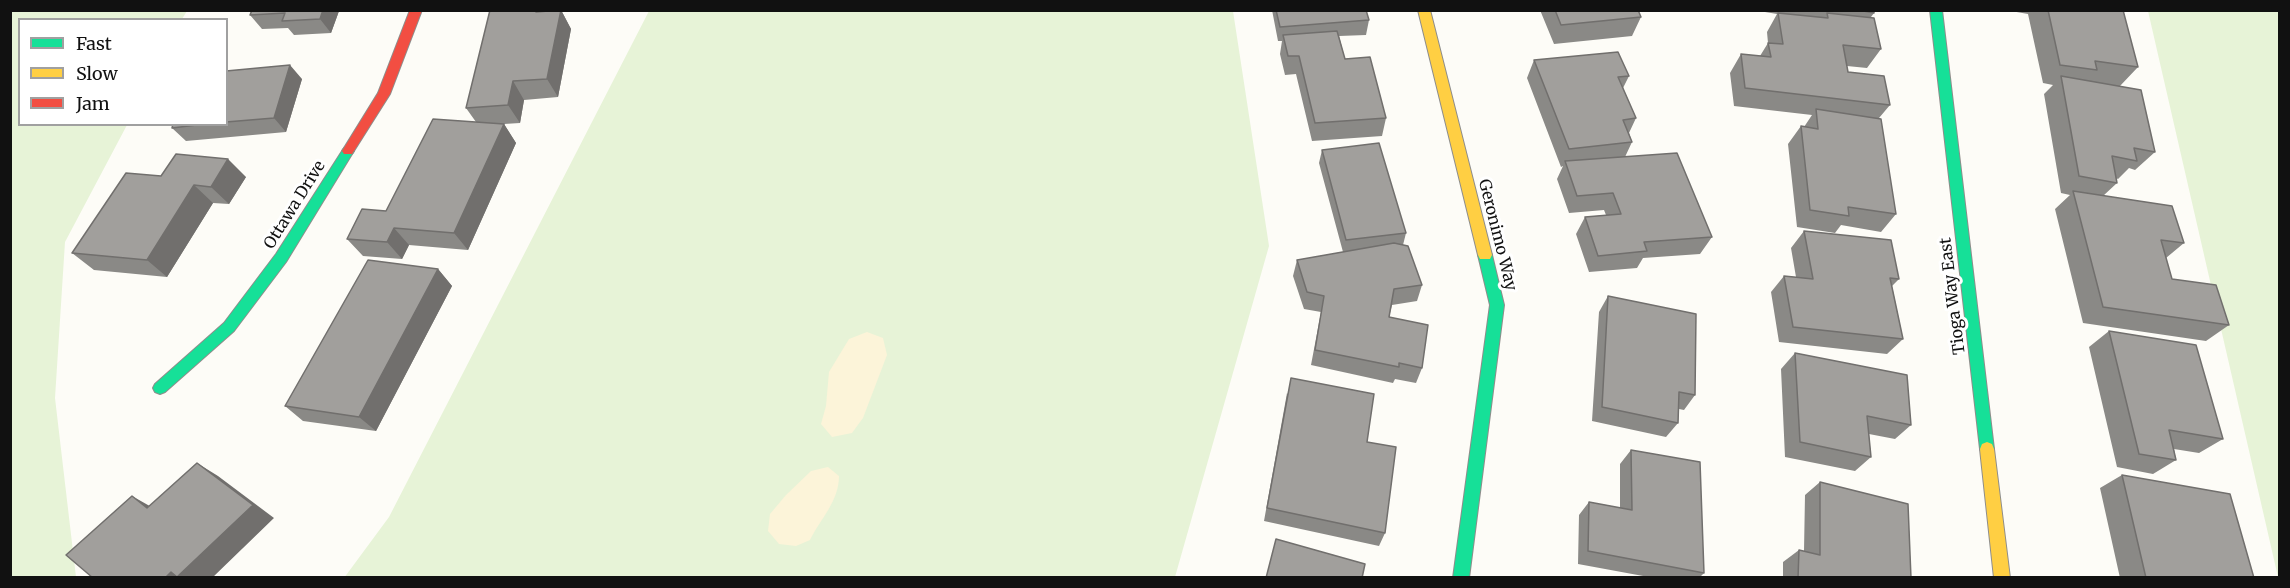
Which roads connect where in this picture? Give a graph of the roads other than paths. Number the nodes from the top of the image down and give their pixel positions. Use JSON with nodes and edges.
{"nodes":[{"id":1,"x":416,"y":10,"type":"edge"},
{"id":2,"x":1424,"y":10,"type":"edge"},
{"id":3,"x":1936,"y":10,"type":"edge"},
{"id":4,"x":160,"y":388,"type":"dead end"},
{"id":5,"x":1461,"y":578,"type":"edge"},
{"id":6,"x":2002,"y":578,"type":"edge"}],
"edges":[{"from":1,"to":4,"type":"street","name":"Ottawa Drive"},
{"from":2,"to":5,"type":"street","name":"Geronimo Way"},
{"from":3,"to":6,"type":"street","name":"Tioga Way East"}]}
